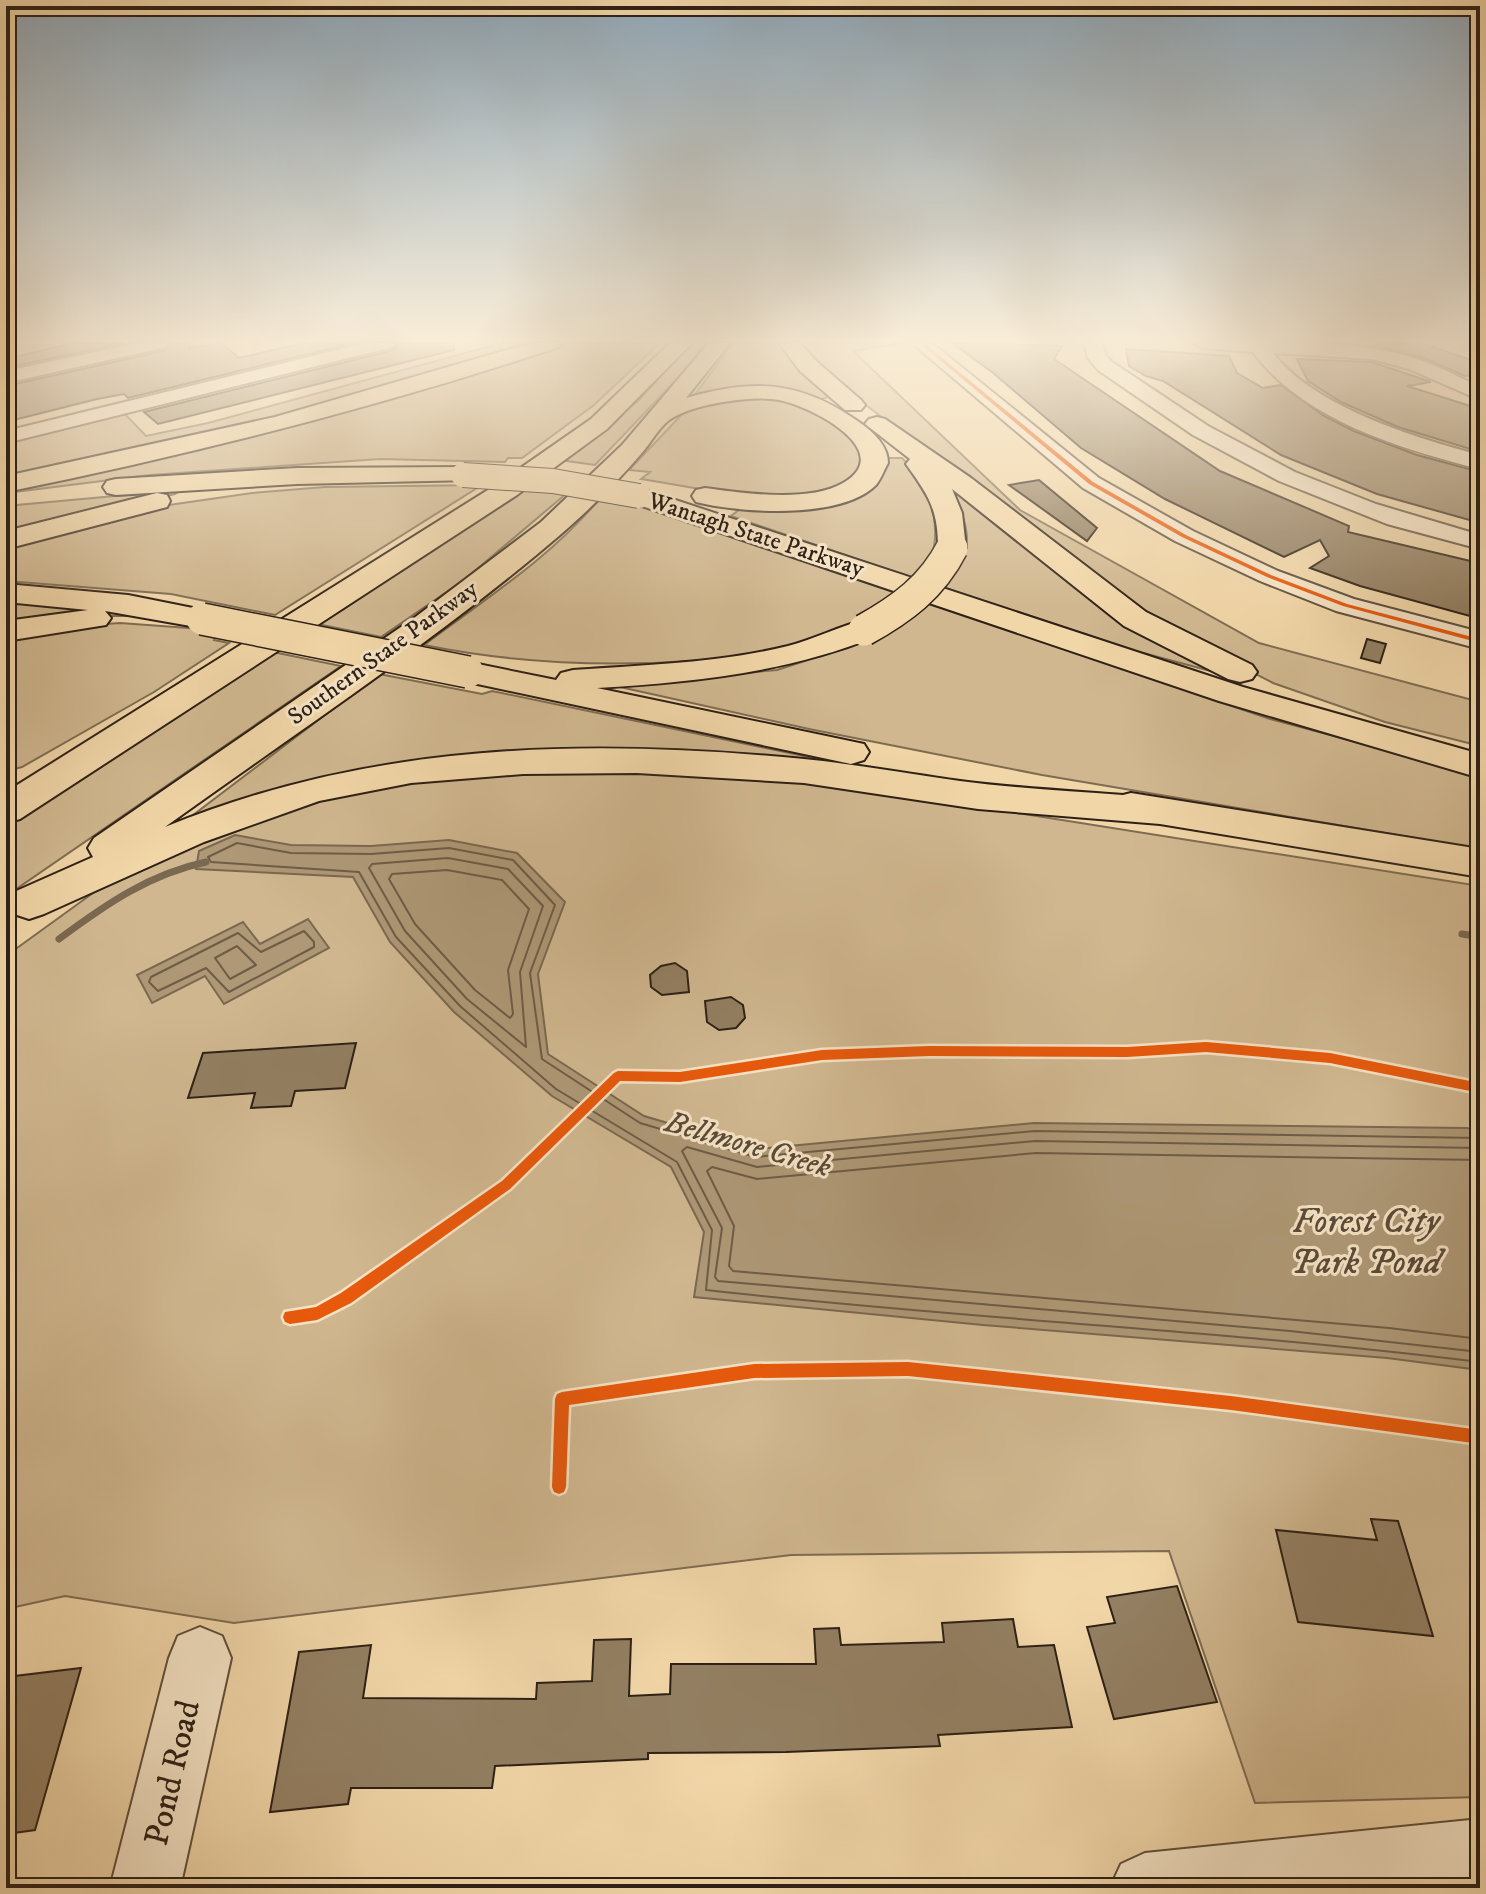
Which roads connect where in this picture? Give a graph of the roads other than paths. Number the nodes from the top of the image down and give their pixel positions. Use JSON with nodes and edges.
{"nodes":[{"id":1,"x":29,"y":431,"type":"edge"},
{"id":2,"x":254,"y":431,"type":"edge"},
{"id":3,"x":589,"y":431,"type":"edge"},
{"id":4,"x":647,"y":431,"type":"edge"},
{"id":5,"x":855,"y":431,"type":"edge"},
{"id":6,"x":885,"y":431,"type":"edge"},
{"id":7,"x":887,"y":431,"type":"edge"},
{"id":8,"x":1028,"y":431,"type":"edge"},
{"id":9,"x":1203,"y":431,"type":"edge"},
{"id":10,"x":1389,"y":431,"type":"edge"},
{"id":11,"x":6,"y":437,"type":"edge"},
{"id":12,"x":1480,"y":462,"type":"edge"},
{"id":13,"x":468,"y":470,"type":"junction"},
{"id":14,"x":297,"y":476,"type":"junction"},
{"id":15,"x":192,"y":480,"type":"junction"},
{"id":16,"x":6,"y":484,"type":"edge"},
{"id":17,"x":643,"y":491,"type":"junction"},
{"id":18,"x":6,"y":499,"type":"edge"},
{"id":19,"x":6,"y":540,"type":"edge"},
{"id":20,"x":1480,"y":542,"type":"edge"},
{"id":21,"x":6,"y":593,"type":"edge"},
{"id":22,"x":202,"y":619,"type":"junction"},
{"id":23,"x":6,"y":631,"type":"edge"},
{"id":24,"x":1480,"y":641,"type":"edge"},
{"id":25,"x":518,"y":683,"type":"junction"},
{"id":26,"x":1480,"y":757,"type":"edge"},
{"id":27,"x":79,"y":763,"type":"junction"},
{"id":28,"x":1480,"y":766,"type":"edge"},
{"id":29,"x":6,"y":786,"type":"edge"},
{"id":30,"x":6,"y":810,"type":"edge"},
{"id":31,"x":1159,"y":811,"type":"junction"},
{"id":32,"x":1480,"y":863,"type":"edge"},
{"id":33,"x":18,"y":911,"type":"edge"},
{"id":34,"x":200,"y":1658,"type":"dead end"},
{"id":35,"x":1480,"y":1853,"type":"edge"},
{"id":36,"x":145,"y":1888,"type":"edge"},
{"id":37,"x":1145,"y":1888,"type":"edge"}],
"edges":[{"from":1,"to":11,"type":"street"},
{"from":2,"to":16,"type":"highway"},
{"from":3,"to":27,"type":"highway"},
{"from":4,"to":33,"type":"highway","name":"Southern State Parkway"},
{"from":5,"to":17,"type":"highway"},
{"from":6,"to":25,"type":"highway","bridge":true},
{"from":7,"to":26,"type":"highway"},
{"from":8,"to":24,"type":"street"},
{"from":9,"to":20,"type":"street"},
{"from":10,"to":12,"type":"street"},
{"from":13,"to":14,"type":"highway","name":"Wantagh State Parkway"},
{"from":13,"to":15,"type":"highway"},
{"from":13,"to":17,"type":"highway","name":"Wantagh State Parkway","bridge":true},
{"from":14,"to":15,"type":"highway","name":"Wantagh State Parkway"},
{"from":14,"to":19,"type":"highway"},
{"from":15,"to":18,"type":"highway","name":"Wantagh State Parkway"},
{"from":17,"to":28,"type":"highway","name":"Wantagh State Parkway"},
{"from":21,"to":22,"type":"highway"},
{"from":22,"to":23,"type":"highway"},
{"from":22,"to":25,"type":"highway","bridge":true},
{"from":25,"to":31,"type":"highway"},
{"from":27,"to":29,"type":"highway"},
{"from":27,"to":30,"type":"highway"},
{"from":31,"to":32,"type":"highway"},
{"from":31,"to":33,"type":"highway"},
{"from":34,"to":36,"type":"street","name":"Pond Road"},
{"from":35,"to":37,"type":"street"}]}
